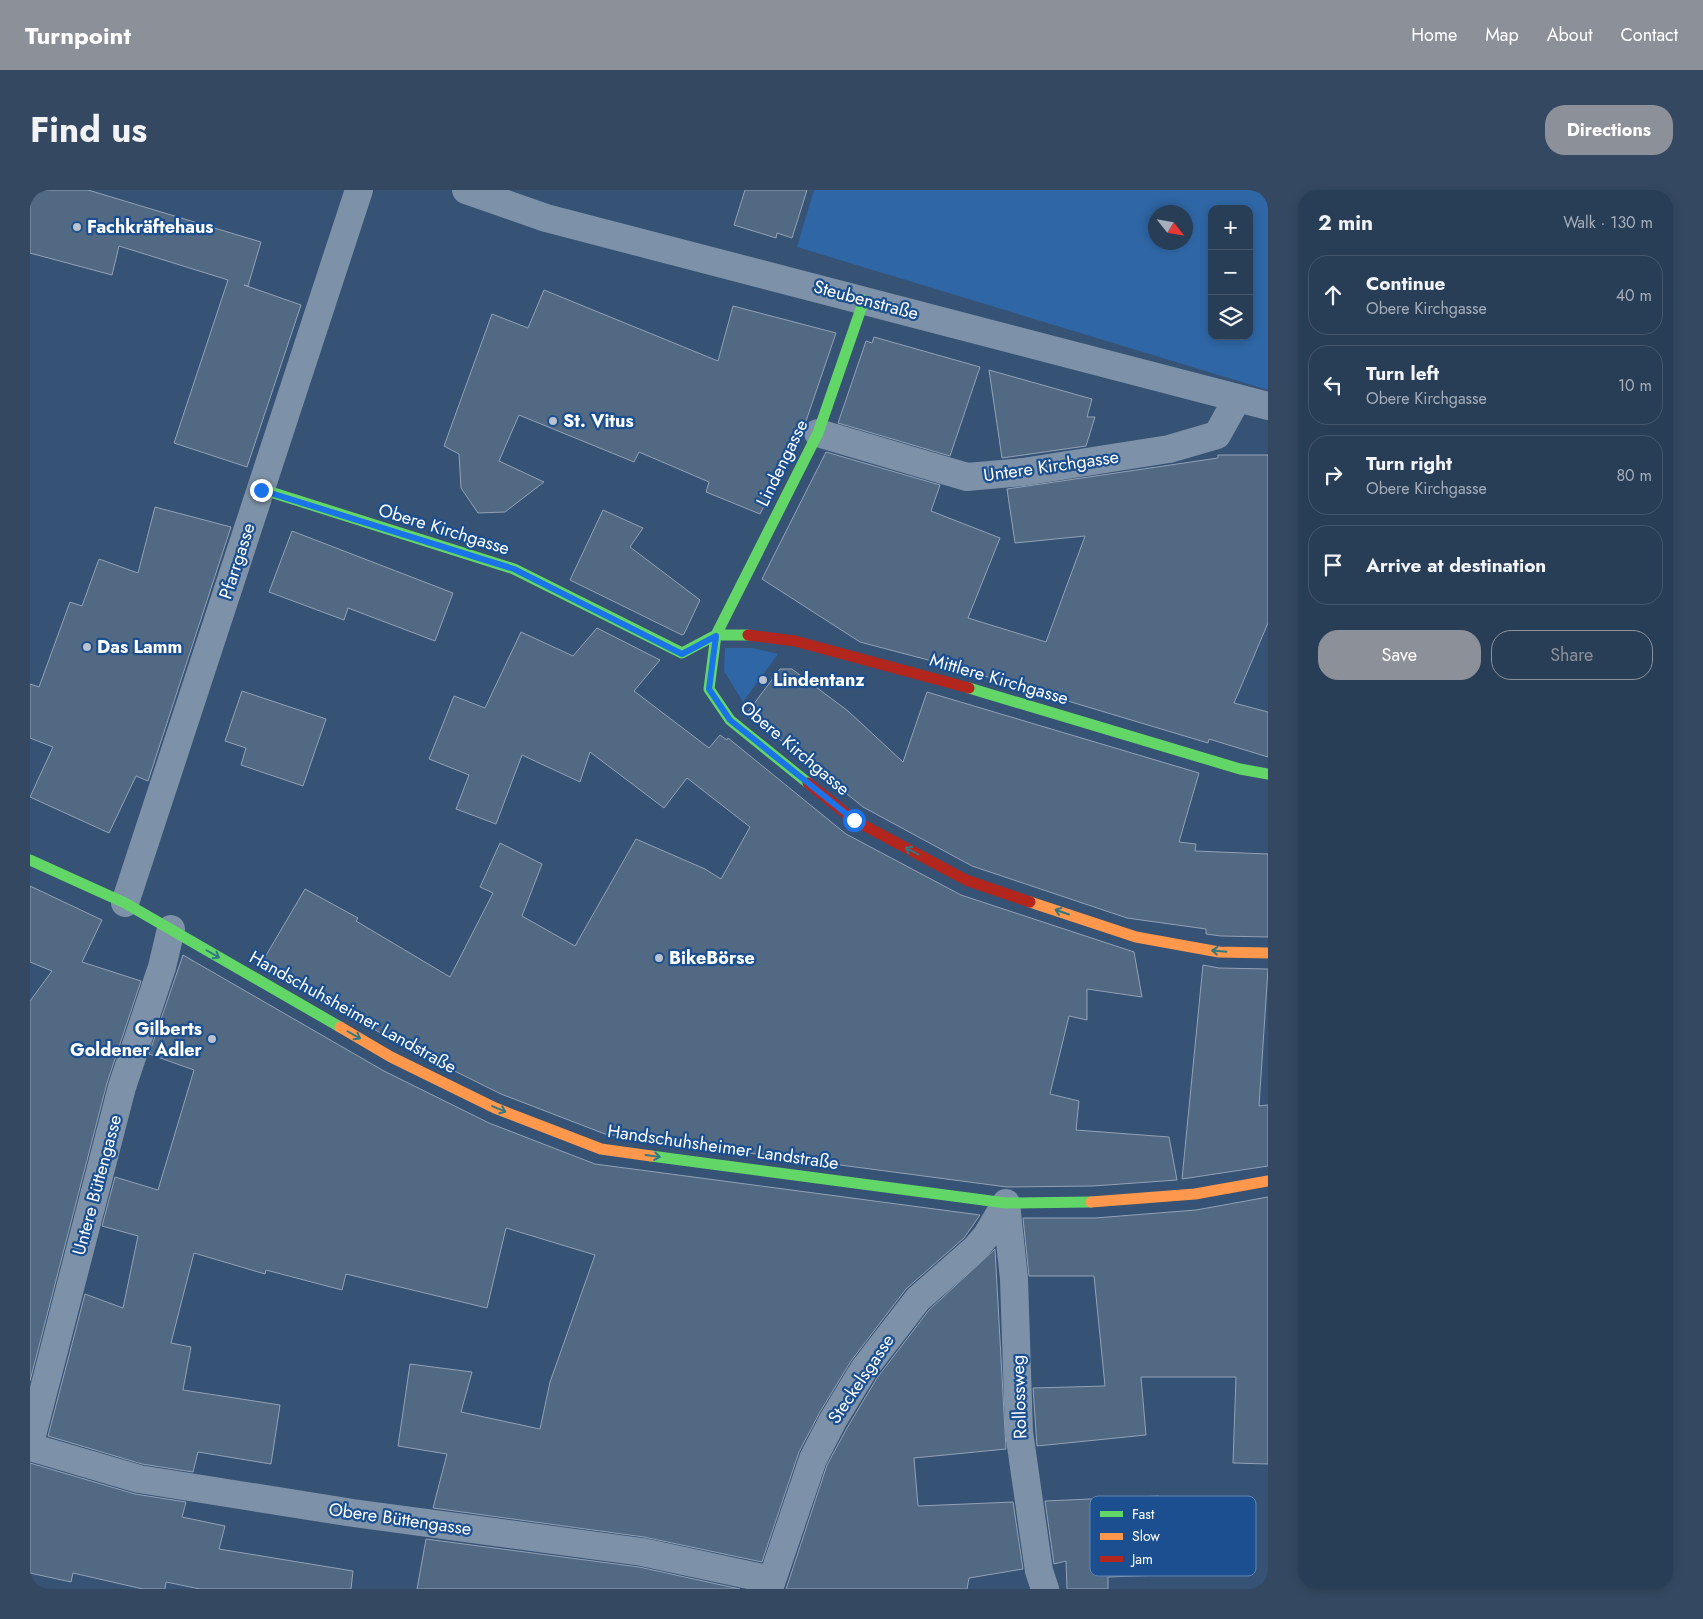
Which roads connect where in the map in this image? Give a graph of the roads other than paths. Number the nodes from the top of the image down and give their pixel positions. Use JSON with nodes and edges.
{"nodes":[{"id":1,"x":359,"y":190,"type":"edge"},
{"id":2,"x":466,"y":190,"type":"edge"},
{"id":3,"x":864,"y":300,"type":"junction"},
{"id":4,"x":1237,"y":399,"type":"junction"},
{"id":5,"x":1268,"y":406,"type":"edge"},
{"id":6,"x":818,"y":433,"type":"junction"},
{"id":7,"x":261,"y":490,"type":"junction"},
{"id":8,"x":716,"y":636,"type":"junction"},
{"id":9,"x":1268,"y":774,"type":"edge"},
{"id":10,"x":30,"y":860,"type":"edge"},
{"id":11,"x":125,"y":903,"type":"junction"},
{"id":12,"x":171,"y":929,"type":"junction"},
{"id":13,"x":1268,"y":952,"type":"edge"},
{"id":14,"x":1268,"y":1181,"type":"edge"},
{"id":15,"x":1006,"y":1203,"type":"junction"},
{"id":16,"x":30,"y":1443,"type":"edge"},
{"id":17,"x":30,"y":1447,"type":"edge"},
{"id":18,"x":770,"y":1584,"type":"edge"},
{"id":19,"x":1045,"y":1589,"type":"edge"}],
"edges":[{"from":1,"to":7,"type":"street","name":"Pfarrgasse"},
{"from":2,"to":3,"type":"street","name":"Steubenstraße"},
{"from":3,"to":4,"type":"street","name":"Steubenstraße"},
{"from":3,"to":6,"type":"street","name":"Lindengasse"},
{"from":4,"to":5,"type":"street","name":"Steubenstraße"},
{"from":4,"to":6,"type":"street","name":"Untere Kirchgasse"},
{"from":6,"to":8,"type":"street","name":"Lindengasse"},
{"from":7,"to":8,"type":"street","name":"Obere Kirchgasse"},
{"from":7,"to":11,"type":"street","name":"Pfarrgasse"},
{"from":8,"to":9,"type":"street","name":"Mittlere Kirchgasse"},
{"from":13,"to":8,"type":"street","name":"Obere Kirchgasse","one_way":true},
{"from":10,"to":11,"type":"street","name":"Handschuhsheimer Landstraße"},
{"from":11,"to":12,"type":"street","name":"Handschuhsheimer Landstraße"},
{"from":12,"to":15,"type":"street","name":"Handschuhsheimer Landstraße","one_way":true},
{"from":12,"to":16,"type":"street","name":"Untere Büttengasse"},
{"from":14,"to":15,"type":"street","name":"Handschuhsheimer Landstraße"},
{"from":15,"to":18,"type":"street","name":"Steckelsgasse"},
{"from":15,"to":19,"type":"street","name":"Rollossweg"},
{"from":17,"to":18,"type":"street","name":"Obere Büttengasse"}]}
